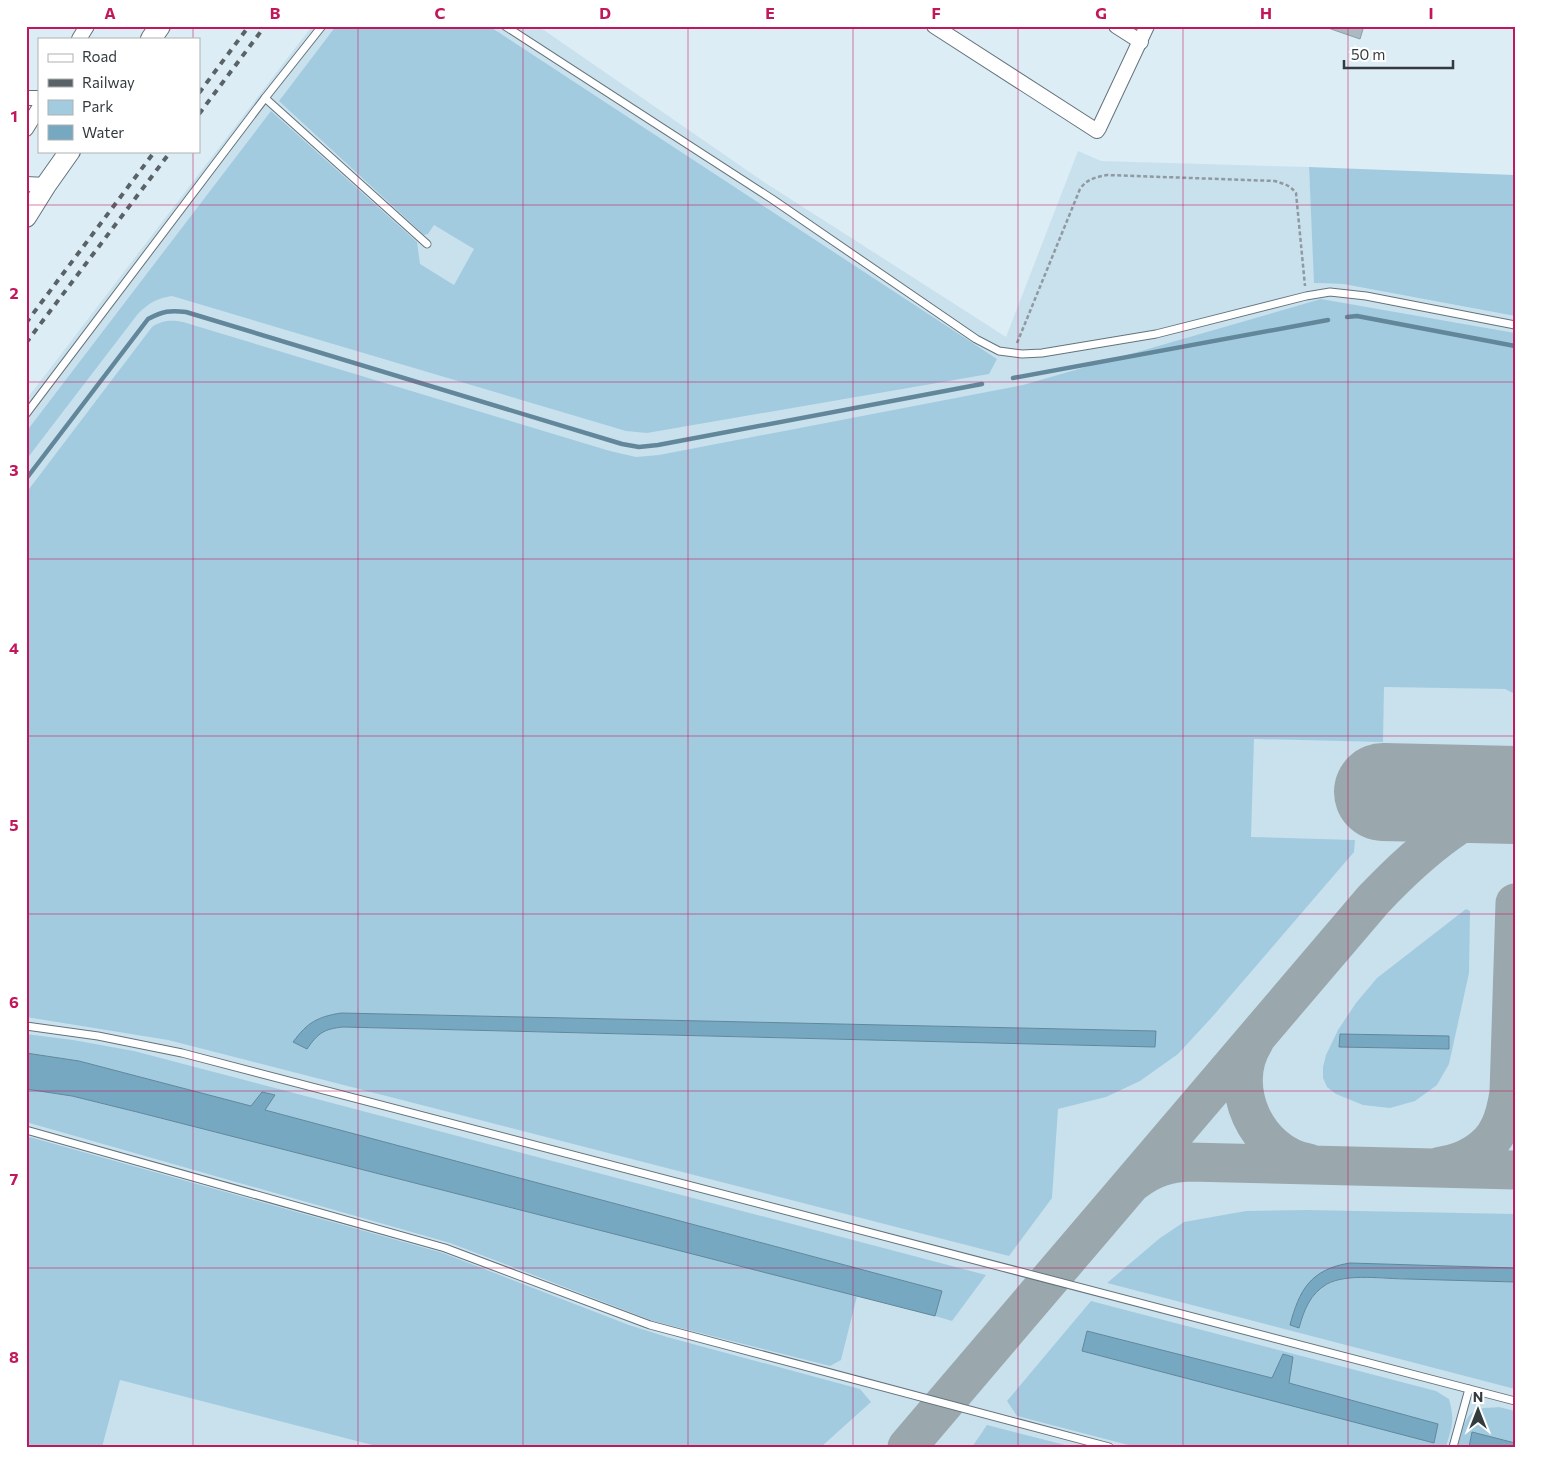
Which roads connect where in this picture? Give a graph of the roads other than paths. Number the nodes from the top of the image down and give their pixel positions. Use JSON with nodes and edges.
{"nodes":[{"id":1,"x":87,"y":26,"type":"edge"},
{"id":2,"x":160,"y":26,"type":"edge"},
{"id":3,"x":322,"y":26,"type":"edge"},
{"id":4,"x":505,"y":26,"type":"edge"},
{"id":5,"x":934,"y":26,"type":"edge"},
{"id":6,"x":1116,"y":26,"type":"edge"},
{"id":7,"x":1148,"y":26,"type":"edge"},
{"id":8,"x":80,"y":38,"type":"edge"},
{"id":9,"x":152,"y":38,"type":"edge"},
{"id":10,"x":1141,"y":42,"type":"junction"},
{"id":11,"x":265,"y":98,"type":"junction"},
{"id":12,"x":38,"y":110,"type":"edge"},
{"id":13,"x":26,"y":129,"type":"edge"},
{"id":14,"x":69,"y":152,"type":"edge"},
{"id":15,"x":36,"y":184,"type":"edge"},
{"id":16,"x":26,"y":217,"type":"edge"},
{"id":17,"x":427,"y":244,"type":"dead end"},
{"id":18,"x":1515,"y":325,"type":"edge"},
{"id":19,"x":26,"y":414,"type":"edge"},
{"id":20,"x":26,"y":1026,"type":"edge"},
{"id":21,"x":26,"y":1130,"type":"edge"},
{"id":22,"x":1469,"y":1389,"type":"junction"},
{"id":23,"x":1515,"y":1401,"type":"edge"},
{"id":24,"x":1109,"y":1447,"type":"edge"},
{"id":25,"x":1452,"y":1447,"type":"edge"}],
"edges":[{"from":1,"to":8,"type":"street"},
{"from":2,"to":9,"type":"street"},
{"from":3,"to":11,"type":"lane"},
{"from":4,"to":18,"type":"lane"},
{"from":5,"to":10,"type":"street"},
{"from":6,"to":10,"type":"street"},
{"from":7,"to":10,"type":"street"},
{"from":11,"to":17,"type":"lane"},
{"from":11,"to":19,"type":"lane"},
{"from":12,"to":13,"type":"street"},
{"from":14,"to":15,"type":"street"},
{"from":15,"to":16,"type":"street"},
{"from":20,"to":22,"type":"lane"},
{"from":21,"to":24,"type":"lane"},
{"from":22,"to":23,"type":"lane"},
{"from":22,"to":25,"type":"lane"}]}
